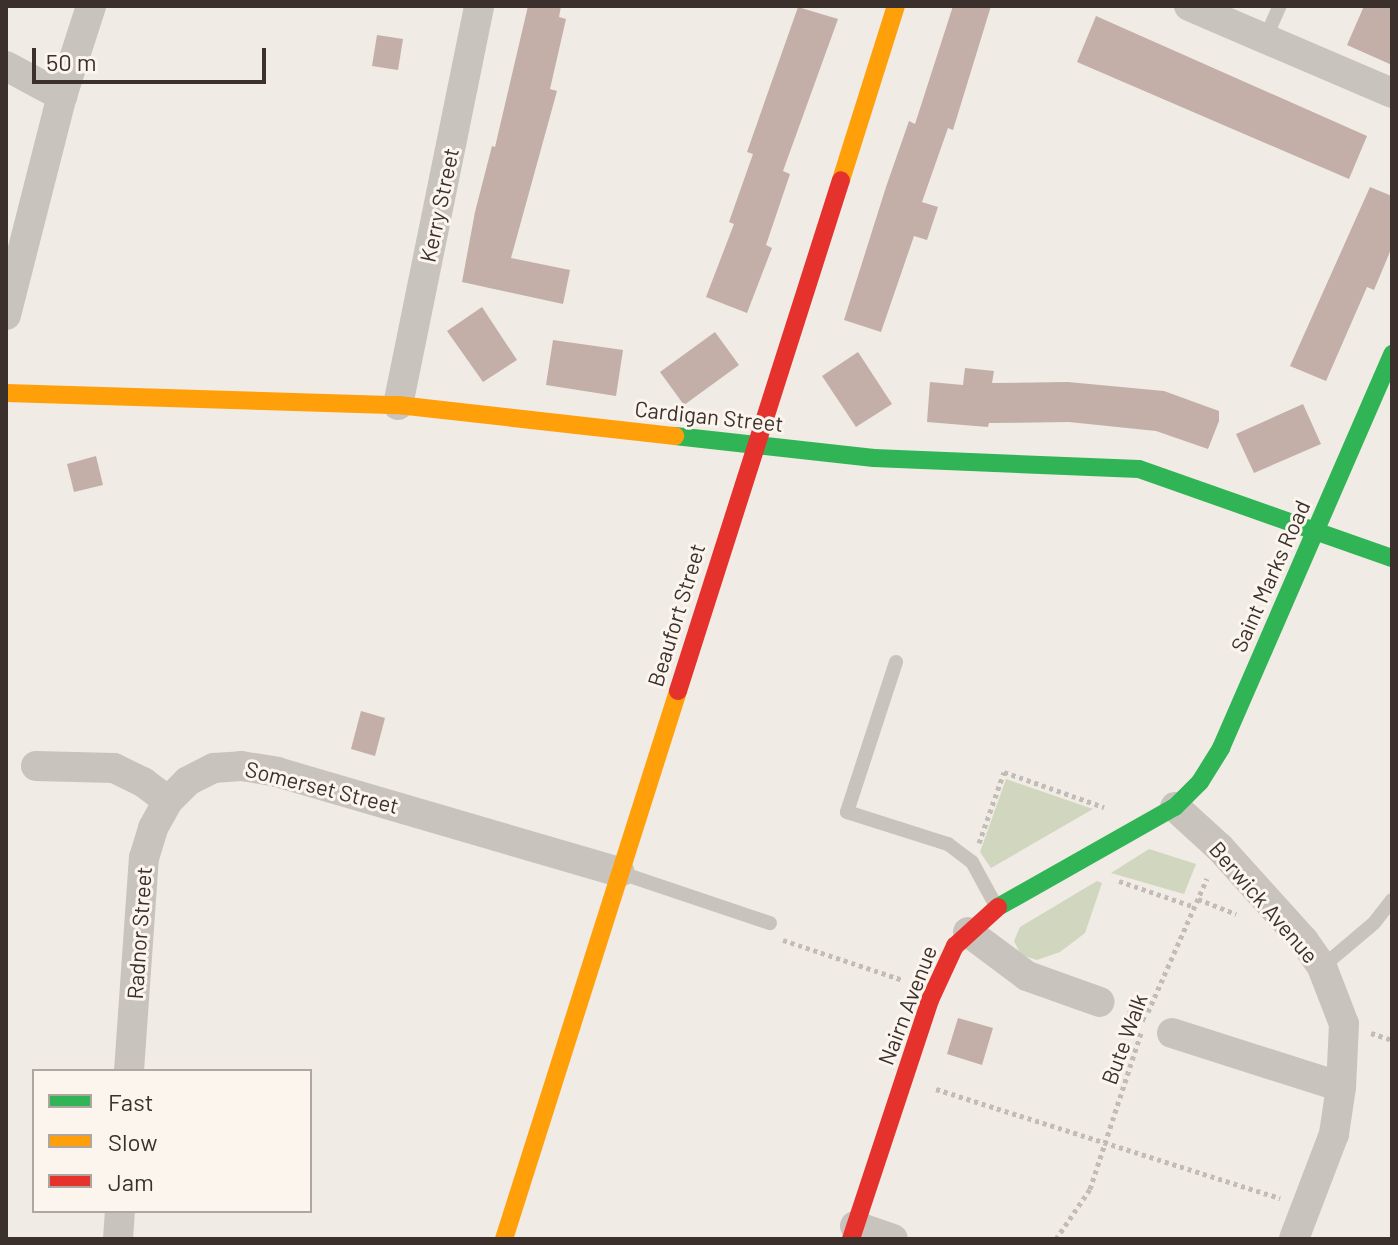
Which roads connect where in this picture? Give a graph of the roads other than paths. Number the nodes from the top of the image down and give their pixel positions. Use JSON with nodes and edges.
{"nodes":[{"id":1,"x":91,"y":6,"type":"edge"},
{"id":2,"x":479,"y":6,"type":"edge"},
{"id":3,"x":896,"y":6,"type":"edge"},
{"id":4,"x":1189,"y":6,"type":"edge"},
{"id":5,"x":1280,"y":6,"type":"edge"},
{"id":6,"x":1265,"y":39,"type":"junction"},
{"id":7,"x":6,"y":66,"type":"edge"},
{"id":8,"x":1392,"y":93,"type":"edge"},
{"id":9,"x":62,"y":96,"type":"junction"},
{"id":10,"x":6,"y":315,"type":"edge"},
{"id":11,"x":1392,"y":354,"type":"edge"},
{"id":12,"x":6,"y":393,"type":"edge"},
{"id":13,"x":398,"y":405,"type":"junction"},
{"id":14,"x":755,"y":445,"type":"junction"},
{"id":15,"x":1316,"y":533,"type":"junction"},
{"id":16,"x":1392,"y":558,"type":"edge"},
{"id":17,"x":896,"y":662,"type":"dead end"},
{"id":18,"x":36,"y":766,"type":"dead end"},
{"id":19,"x":168,"y":801,"type":"junction"},
{"id":20,"x":1175,"y":807,"type":"junction"},
{"id":21,"x":620,"y":872,"type":"junction"},
{"id":22,"x":1392,"y":900,"type":"edge"},
{"id":23,"x":996,"y":908,"type":"junction"},
{"id":24,"x":770,"y":923,"type":"road end"},
{"id":25,"x":968,"y":932,"type":"junction"},
{"id":26,"x":1322,"y":967,"type":"junction"},
{"id":27,"x":1100,"y":1002,"type":"road end"},
{"id":28,"x":1158,"y":1026,"type":"road end"},
{"id":29,"x":129,"y":1069,"type":"edge"},
{"id":30,"x":1341,"y":1087,"type":"junction"},
{"id":31,"x":120,"y":1213,"type":"edge"},
{"id":32,"x":853,"y":1233,"type":"edge"},
{"id":33,"x":118,"y":1239,"type":"edge"},
{"id":34,"x":504,"y":1239,"type":"edge"},
{"id":35,"x":893,"y":1239,"type":"edge"},
{"id":36,"x":1294,"y":1239,"type":"edge"}],
"edges":[{"from":1,"to":9,"type":"street"},
{"from":2,"to":13,"type":"street","name":"Kerry Street"},
{"from":3,"to":14,"type":"street","name":"Beaufort Street"},
{"from":4,"to":6,"type":"street"},
{"from":5,"to":6,"type":"lane"},
{"from":6,"to":8,"type":"street"},
{"from":7,"to":9,"type":"street"},
{"from":9,"to":10,"type":"street"},
{"from":11,"to":15,"type":"street","name":"Saint Marks Road"},
{"from":12,"to":13,"type":"street","name":"Cardigan Street"},
{"from":13,"to":14,"type":"street","name":"Cardigan Street"},
{"from":14,"to":15,"type":"street","name":"Cardigan Street"},
{"from":14,"to":21,"type":"street","name":"Beaufort Street"},
{"from":15,"to":16,"type":"street","name":"Cardigan Street"},
{"from":15,"to":20,"type":"street","name":"Saint Marks Road"},
{"from":17,"to":23,"type":"lane"},
{"from":18,"to":19,"type":"street"},
{"from":19,"to":21,"type":"street","name":"Somerset Street"},
{"from":19,"to":29,"type":"street","name":"Radnor Street"},
{"from":20,"to":23,"type":"street","name":"Nairn Avenue"},
{"from":20,"to":26,"type":"street","name":"Berwick Avenue"},
{"from":21,"to":24,"type":"lane"},
{"from":21,"to":34,"type":"street","name":"Beaufort Street"},
{"from":22,"to":26,"type":"lane"},
{"from":23,"to":25,"type":"street","name":"Nairn Avenue"},
{"from":25,"to":27,"type":"street"},
{"from":25,"to":32,"type":"street","name":"Nairn Avenue"},
{"from":26,"to":30,"type":"street","name":"Berwick Avenue"},
{"from":28,"to":30,"type":"street"},
{"from":30,"to":36,"type":"street","name":"Berwick Avenue"},
{"from":31,"to":33,"type":"street"},
{"from":32,"to":35,"type":"street"}]}
